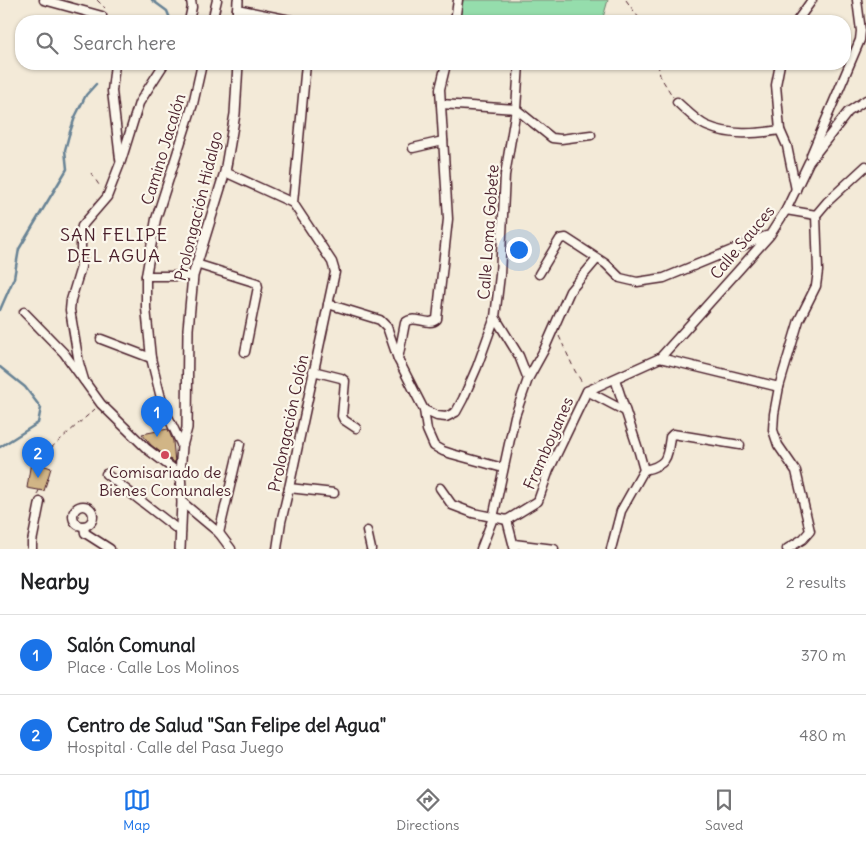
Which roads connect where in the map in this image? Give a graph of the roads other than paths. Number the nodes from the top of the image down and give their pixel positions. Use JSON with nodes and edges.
{"nodes":[{"id":1,"x":44,"y":0,"type":"edge"},
{"id":2,"x":191,"y":0,"type":"edge"},
{"id":3,"x":217,"y":0,"type":"edge"},
{"id":4,"x":458,"y":0,"type":"edge"},
{"id":5,"x":812,"y":0,"type":"edge"},
{"id":6,"x":857,"y":0,"type":"edge"},
{"id":7,"x":237,"y":4,"type":"edge"},
{"id":8,"x":98,"y":15,"type":"edge"},
{"id":9,"x":190,"y":15,"type":"edge"},
{"id":10,"x":213,"y":15,"type":"edge"},
{"id":11,"x":274,"y":15,"type":"edge"},
{"id":12,"x":456,"y":15,"type":"edge"},
{"id":13,"x":801,"y":15,"type":"edge"},
{"id":14,"x":851,"y":60,"type":"edge"},
{"id":15,"x":114,"y":70,"type":"edge"},
{"id":16,"x":160,"y":70,"type":"edge"},
{"id":17,"x":201,"y":70,"type":"edge"},
{"id":18,"x":238,"y":70,"type":"edge"},
{"id":19,"x":305,"y":70,"type":"edge"},
{"id":20,"x":444,"y":70,"type":"edge"},
{"id":21,"x":519,"y":70,"type":"edge"},
{"id":22,"x":779,"y":70,"type":"edge"},
{"id":23,"x":847,"y":70,"type":"edge"},
{"id":24,"x":866,"y":100,"type":"edge"},
{"id":25,"x":677,"y":102,"type":"road end"},
{"id":26,"x":441,"y":104,"type":"junction"},
{"id":27,"x":516,"y":109,"type":"junction"},
{"id":28,"x":780,"y":130,"type":"junction"},
{"id":29,"x":592,"y":135,"type":"dead end"},
{"id":30,"x":443,"y":141,"type":"junction"},
{"id":31,"x":413,"y":148,"type":"dead end"},
{"id":32,"x":121,"y":162,"type":"junction"},
{"id":33,"x":809,"y":162,"type":"junction"},
{"id":34,"x":866,"y":166,"type":"edge"},
{"id":35,"x":225,"y":172,"type":"junction"},
{"id":36,"x":796,"y":190,"type":"junction"},
{"id":37,"x":293,"y":204,"type":"junction"},
{"id":38,"x":786,"y":210,"type":"junction"},
{"id":39,"x":816,"y":215,"type":"junction"},
{"id":40,"x":770,"y":234,"type":"junction"},
{"id":41,"x":596,"y":259,"type":"junction"},
{"id":42,"x":196,"y":264,"type":"junction"},
{"id":43,"x":539,"y":274,"type":"dead end"},
{"id":44,"x":146,"y":276,"type":"junction"},
{"id":45,"x":193,"y":276,"type":"junction"},
{"id":46,"x":328,"y":304,"type":"junction"},
{"id":47,"x":24,"y":312,"type":"dead end"},
{"id":48,"x":495,"y":317,"type":"junction"},
{"id":49,"x":100,"y":339,"type":"dead end"},
{"id":50,"x":245,"y":352,"type":"dead end"},
{"id":51,"x":151,"y":358,"type":"junction"},
{"id":52,"x":660,"y":358,"type":"junction"},
{"id":53,"x":398,"y":359,"type":"junction"},
{"id":54,"x":313,"y":371,"type":"junction"},
{"id":55,"x":528,"y":379,"type":"junction"},
{"id":56,"x":84,"y":380,"type":"junction"},
{"id":57,"x":614,"y":380,"type":"junction"},
{"id":58,"x":779,"y":386,"type":"junction"},
{"id":59,"x":588,"y":391,"type":"junction"},
{"id":60,"x":424,"y":410,"type":"junction"},
{"id":61,"x":625,"y":411,"type":"junction"},
{"id":62,"x":356,"y":428,"type":"dead end"},
{"id":63,"x":240,"y":444,"type":"dead end"},
{"id":64,"x":740,"y":445,"type":"dead end"},
{"id":65,"x":182,"y":446,"type":"junction"},
{"id":66,"x":503,"y":468,"type":"junction"},
{"id":67,"x":644,"y":470,"type":"junction"},
{"id":68,"x":106,"y":474,"type":"dead end"},
{"id":69,"x":180,"y":474,"type":"junction"},
{"id":70,"x":289,"y":488,"type":"junction"},
{"id":71,"x":440,"y":488,"type":"dead end"},
{"id":72,"x":334,"y":494,"type":"dead end"},
{"id":73,"x":40,"y":502,"type":"dead end"},
{"id":74,"x":182,"y":502,"type":"junction"},
{"id":75,"x":493,"y":518,"type":"junction"},
{"id":76,"x":507,"y":520,"type":"junction"},
{"id":77,"x":84,"y":526,"type":"dead end"},
{"id":78,"x":367,"y":531,"type":"dead end"},
{"id":79,"x":181,"y":532,"type":"junction"},
{"id":80,"x":219,"y":533,"type":"junction"},
{"id":81,"x":514,"y":547,"type":"edge"},
{"id":82,"x":32,"y":549,"type":"edge"},
{"id":83,"x":110,"y":549,"type":"edge"},
{"id":84,"x":180,"y":549,"type":"edge"},
{"id":85,"x":231,"y":549,"type":"edge"},
{"id":86,"x":277,"y":549,"type":"edge"},
{"id":87,"x":371,"y":549,"type":"edge"},
{"id":88,"x":481,"y":549,"type":"edge"},
{"id":89,"x":554,"y":549,"type":"edge"},
{"id":90,"x":611,"y":549,"type":"edge"},
{"id":91,"x":787,"y":549,"type":"edge"}],
"edges":[{"from":1,"to":8,"type":"street"},
{"from":2,"to":9,"type":"street"},
{"from":3,"to":10,"type":"street"},
{"from":4,"to":12,"type":"street"},
{"from":5,"to":13,"type":"street"},
{"from":6,"to":14,"type":"street"},
{"from":7,"to":11,"type":"street"},
{"from":15,"to":32,"type":"street"},
{"from":16,"to":32,"type":"street"},
{"from":17,"to":44,"type":"street","name":"Camino Jacalón"},
{"from":18,"to":35,"type":"street","name":"Prolongación Hidalgo"},
{"from":19,"to":37,"type":"street"},
{"from":20,"to":26,"type":"street"},
{"from":21,"to":27,"type":"street","name":"Calle Loma Gobete"},
{"from":22,"to":28,"type":"street"},
{"from":23,"to":33,"type":"street"},
{"from":24,"to":33,"type":"street","name":"Calle Sauces"},
{"from":25,"to":28,"type":"street"},
{"from":26,"to":27,"type":"street"},
{"from":26,"to":30,"type":"street"},
{"from":27,"to":29,"type":"street"},
{"from":27,"to":48,"type":"street","name":"Calle Loma Gobete"},
{"from":28,"to":36,"type":"street"},
{"from":30,"to":31,"type":"street"},
{"from":30,"to":53,"type":"street"},
{"from":32,"to":56,"type":"street"},
{"from":33,"to":36,"type":"street","name":"Calle Sauces"},
{"from":34,"to":39,"type":"street"},
{"from":35,"to":37,"type":"street"},
{"from":35,"to":42,"type":"street","name":"Prolongación Hidalgo"},
{"from":36,"to":38,"type":"street","name":"Calle Sauces"},
{"from":37,"to":46,"type":"street","name":"Prolongación Colón"},
{"from":38,"to":39,"type":"street"},
{"from":38,"to":40,"type":"street","name":"Calle Sauces"},
{"from":39,"to":58,"type":"street"},
{"from":40,"to":41,"type":"street"},
{"from":40,"to":52,"type":"street","name":"Calle Sauces"},
{"from":41,"to":43,"type":"street"},
{"from":41,"to":55,"type":"street"},
{"from":42,"to":45,"type":"street","name":"Prolongación Hidalgo"},
{"from":42,"to":50,"type":"street"},
{"from":44,"to":45,"type":"street"},
{"from":44,"to":51,"type":"street","name":"Camino Jacalón"},
{"from":45,"to":65,"type":"street","name":"Prolongación Hidalgo"},
{"from":46,"to":53,"type":"street"},
{"from":46,"to":54,"type":"street","name":"Prolongación Colón"},
{"from":47,"to":56,"type":"street"},
{"from":48,"to":55,"type":"street","name":"Calle Loma Gobete"},
{"from":48,"to":60,"type":"street"},
{"from":49,"to":51,"type":"street"},
{"from":51,"to":65,"type":"street","name":"Camino Jacalón"},
{"from":52,"to":57,"type":"street","name":"Calle Sauces"},
{"from":52,"to":58,"type":"street"},
{"from":53,"to":60,"type":"street"},
{"from":54,"to":62,"type":"street"},
{"from":54,"to":70,"type":"street","name":"Prolongación Colón"},
{"from":55,"to":66,"type":"street"},
{"from":56,"to":69,"type":"street"},
{"from":57,"to":59,"type":"street","name":"Framboyanes"},
{"from":57,"to":61,"type":"street"},
{"from":58,"to":91,"type":"street"},
{"from":59,"to":61,"type":"street"},
{"from":59,"to":76,"type":"street","name":"Framboyanes"},
{"from":60,"to":66,"type":"street"},
{"from":61,"to":67,"type":"street"},
{"from":63,"to":80,"type":"street"},
{"from":64,"to":67,"type":"street"},
{"from":65,"to":69,"type":"street","name":"Prolongación Hidalgo"},
{"from":66,"to":75,"type":"street"},
{"from":67,"to":90,"type":"street"},
{"from":68,"to":79,"type":"street"},
{"from":69,"to":74,"type":"street","name":"Prolongación Hidalgo"},
{"from":70,"to":72,"type":"street"},
{"from":70,"to":86,"type":"street","name":"Prolongación Colón"},
{"from":71,"to":75,"type":"street"},
{"from":73,"to":82,"type":"street"},
{"from":74,"to":79,"type":"street","name":"Prolongación Hidalgo"},
{"from":74,"to":80,"type":"street"},
{"from":75,"to":76,"type":"street"},
{"from":75,"to":88,"type":"street"},
{"from":76,"to":81,"type":"street"},
{"from":77,"to":83,"type":"street"},
{"from":78,"to":87,"type":"street"},
{"from":79,"to":84,"type":"street","name":"Prolongación Hidalgo"},
{"from":80,"to":85,"type":"street"},
{"from":81,"to":89,"type":"street"}]}
